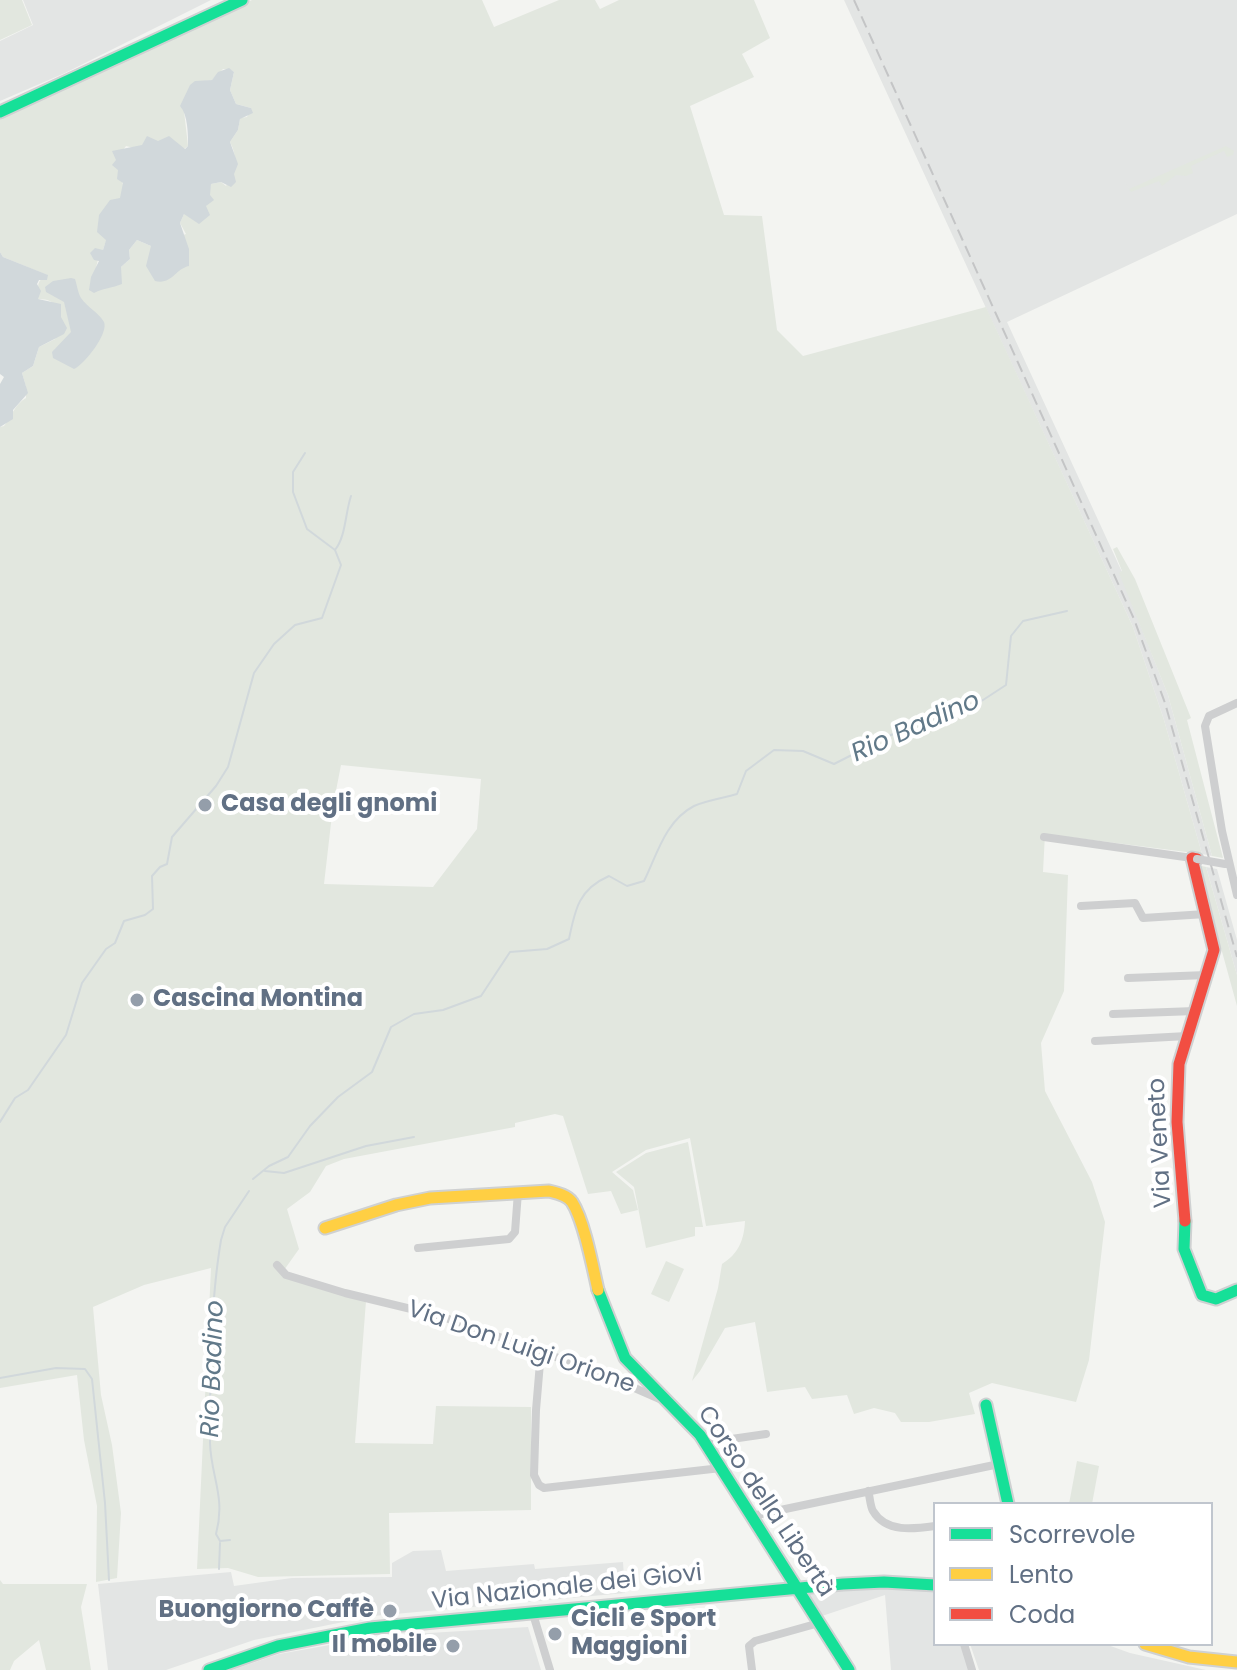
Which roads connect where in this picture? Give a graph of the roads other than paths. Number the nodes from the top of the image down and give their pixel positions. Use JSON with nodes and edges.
{"nodes":[{"id":1,"x":242,"y":0,"type":"edge"},
{"id":2,"x":0,"y":112,"type":"edge"},
{"id":3,"x":1237,"y":703,"type":"edge"},
{"id":4,"x":1044,"y":837,"type":"dead end"},
{"id":5,"x":1194,"y":859,"type":"junction"},
{"id":6,"x":1231,"y":865,"type":"edge"},
{"id":7,"x":1237,"y":895,"type":"edge"},
{"id":8,"x":1081,"y":906,"type":"dead end"},
{"id":9,"x":1206,"y":914,"type":"junction"},
{"id":10,"x":1207,"y":975,"type":"junction"},
{"id":11,"x":1128,"y":978,"type":"dead end"},
{"id":12,"x":1195,"y":1011,"type":"junction"},
{"id":13,"x":1113,"y":1014,"type":"dead end"},
{"id":14,"x":1187,"y":1036,"type":"junction"},
{"id":15,"x":1095,"y":1041,"type":"dead end"},
{"id":16,"x":518,"y":1192,"type":"junction"},
{"id":17,"x":325,"y":1228,"type":"dead end"},
{"id":18,"x":418,"y":1248,"type":"dead end"},
{"id":19,"x":277,"y":1265,"type":"dead end"},
{"id":20,"x":1237,"y":1290,"type":"edge"},
{"id":21,"x":541,"y":1351,"type":"junction"},
{"id":22,"x":986,"y":1405,"type":"dead end"},
{"id":23,"x":673,"y":1407,"type":"junction"},
{"id":24,"x":766,"y":1434,"type":"dead end"},
{"id":25,"x":704,"y":1443,"type":"junction"},
{"id":26,"x":999,"y":1464,"type":"junction"},
{"id":27,"x":721,"y":1468,"type":"junction"},
{"id":28,"x":868,"y":1491,"type":"junction"},
{"id":29,"x":1008,"y":1502,"type":"edge"},
{"id":30,"x":752,"y":1516,"type":"junction"},
{"id":31,"x":933,"y":1526,"type":"edge"},
{"id":32,"x":933,"y":1585,"type":"edge"},
{"id":33,"x":796,"y":1588,"type":"junction"},
{"id":34,"x":533,"y":1614,"type":"junction"},
{"id":35,"x":819,"y":1623,"type":"junction"},
{"id":36,"x":965,"y":1646,"type":"edge"},
{"id":37,"x":1152,"y":1646,"type":"edge"},
{"id":38,"x":1237,"y":1662,"type":"edge"},
{"id":39,"x":209,"y":1670,"type":"edge"},
{"id":40,"x":550,"y":1670,"type":"edge"},
{"id":41,"x":752,"y":1670,"type":"edge"},
{"id":42,"x":849,"y":1670,"type":"edge"},
{"id":43,"x":972,"y":1670,"type":"edge"}],
"edges":[{"from":1,"to":2,"type":"street"},
{"from":3,"to":6,"type":"street"},
{"from":4,"to":5,"type":"street"},
{"from":5,"to":6,"type":"street","bridge":true},
{"from":5,"to":9,"type":"street","name":"Via Veneto"},
{"from":6,"to":7,"type":"street"},
{"from":8,"to":9,"type":"street"},
{"from":9,"to":10,"type":"street","name":"Via Veneto"},
{"from":10,"to":11,"type":"street"},
{"from":10,"to":12,"type":"street","name":"Via Veneto"},
{"from":12,"to":13,"type":"street"},
{"from":12,"to":14,"type":"street","name":"Via Veneto"},
{"from":14,"to":15,"type":"street"},
{"from":14,"to":20,"type":"street","name":"Via Veneto"},
{"from":16,"to":17,"type":"street","name":"Corso della Libertà"},
{"from":16,"to":18,"type":"street"},
{"from":16,"to":23,"type":"street","name":"Corso della Libertà"},
{"from":19,"to":21,"type":"street","name":"Via Don Luigi Orione"},
{"from":21,"to":23,"type":"street","name":"Via Don Luigi Orione"},
{"from":21,"to":27,"type":"street"},
{"from":22,"to":26,"type":"street"},
{"from":23,"to":25,"type":"street","name":"Corso della Libertà"},
{"from":24,"to":25,"type":"street"},
{"from":25,"to":27,"type":"street","name":"Corso della Libertà"},
{"from":26,"to":28,"type":"street"},
{"from":26,"to":29,"type":"street"},
{"from":27,"to":30,"type":"street","name":"Corso della Libertà"},
{"from":28,"to":30,"type":"street"},
{"from":28,"to":31,"type":"street"},
{"from":30,"to":33,"type":"street","name":"Corso della Libertà"},
{"from":32,"to":33,"type":"street","name":"Via Nazionale dei Giovi"},
{"from":33,"to":34,"type":"street","name":"Via Nazionale dei Giovi"},
{"from":33,"to":35,"type":"street","name":"Corso della Libertà"},
{"from":34,"to":39,"type":"street","name":"Via Nazionale dei Giovi"},
{"from":34,"to":40,"type":"street"},
{"from":35,"to":41,"type":"street"},
{"from":35,"to":42,"type":"street","name":"Corso della Libertà"},
{"from":36,"to":43,"type":"street"},
{"from":37,"to":38,"type":"street"}]}
